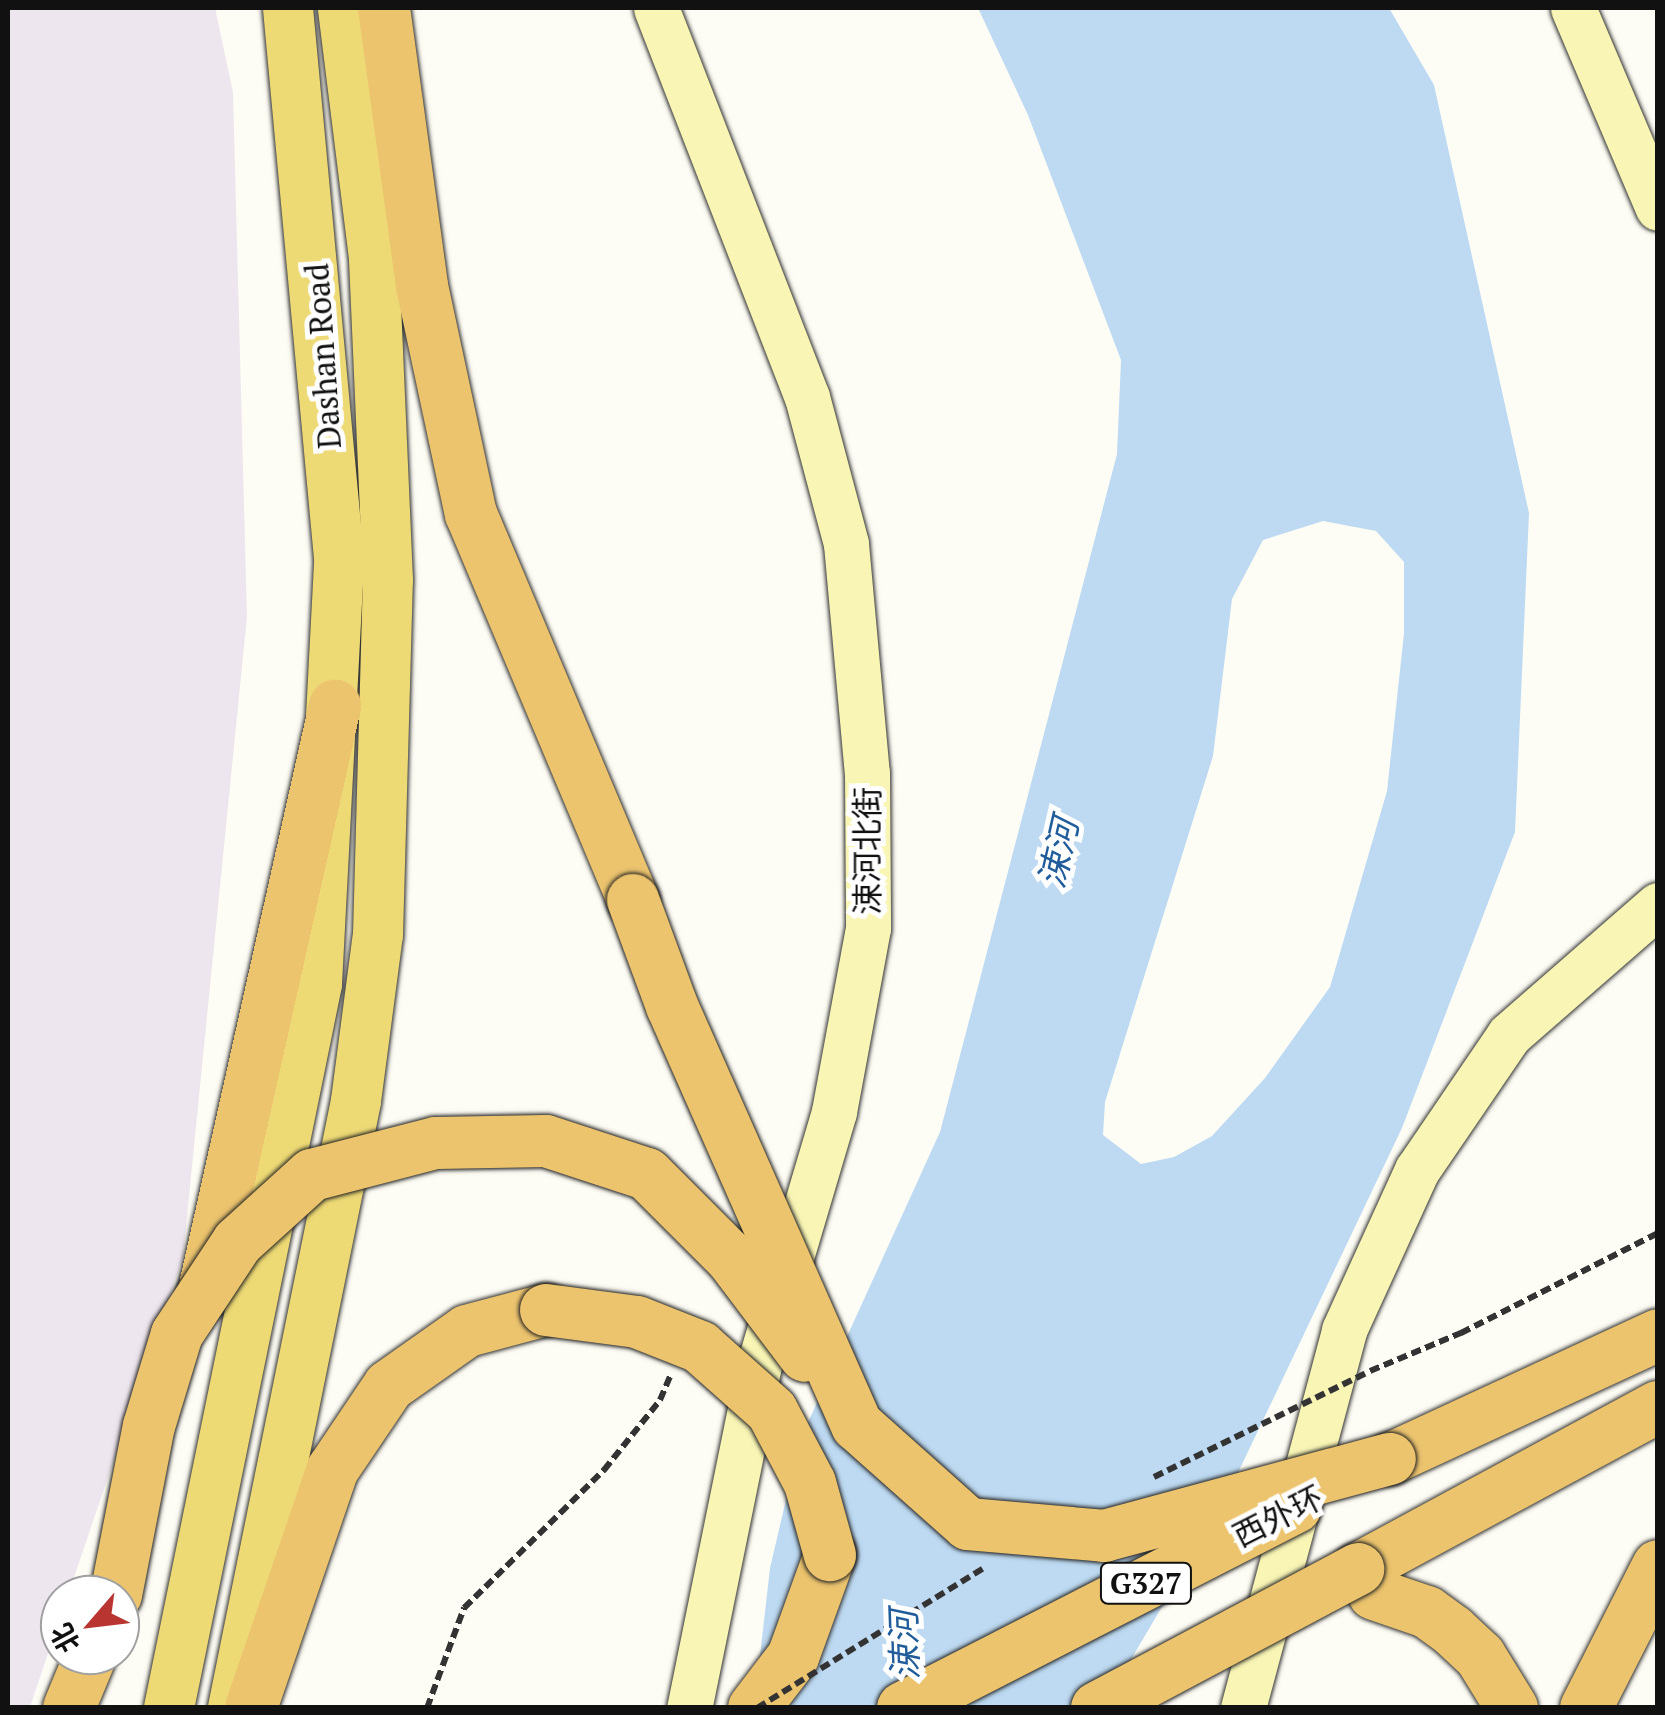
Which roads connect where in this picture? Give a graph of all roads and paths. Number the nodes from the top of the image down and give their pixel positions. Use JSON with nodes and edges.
{"nodes":[{"id":1,"x":288,"y":8,"type":"edge"},
{"id":2,"x":343,"y":8,"type":"edge"},
{"id":3,"x":384,"y":8,"type":"edge"},
{"id":4,"x":656,"y":8,"type":"edge"},
{"id":5,"x":1572,"y":8,"type":"edge"},
{"id":6,"x":1658,"y":208,"type":"edge"},
{"id":7,"x":335,"y":706,"type":"junction"},
{"id":8,"x":1658,"y":906,"type":"edge"},
{"id":9,"x":1658,"y":1232,"type":"edge"},
{"id":10,"x":1658,"y":1307,"type":"edge"},
{"id":11,"x":1637,"y":1346,"type":"edge"},
{"id":12,"x":1368,"y":1372,"type":"dead end"},
{"id":13,"x":1658,"y":1408,"type":"edge"},
{"id":14,"x":858,"y":1425,"type":"junction"},
{"id":15,"x":1390,"y":1459,"type":"junction"},
{"id":16,"x":1658,"y":1566,"type":"edge"},
{"id":17,"x":120,"y":1575,"type":"edge"},
{"id":18,"x":123,"y":1575,"type":"edge"},
{"id":19,"x":1366,"y":1582,"type":"junction"},
{"id":20,"x":83,"y":1675,"type":"edge"},
{"id":21,"x":101,"y":1675,"type":"edge"},
{"id":22,"x":69,"y":1708,"type":"edge"},
{"id":23,"x":95,"y":1708,"type":"edge"},
{"id":24,"x":170,"y":1708,"type":"edge"},
{"id":25,"x":233,"y":1708,"type":"edge"},
{"id":26,"x":252,"y":1708,"type":"edge"},
{"id":27,"x":689,"y":1708,"type":"edge"},
{"id":28,"x":754,"y":1708,"type":"edge"},
{"id":29,"x":902,"y":1708,"type":"edge"},
{"id":30,"x":1097,"y":1708,"type":"edge"},
{"id":31,"x":1244,"y":1708,"type":"edge"},
{"id":32,"x":1512,"y":1708,"type":"edge"},
{"id":33,"x":1586,"y":1708,"type":"edge"}],
"edges":[{"from":1,"to":7,"type":"main road","name":"Dashan Road"},
{"from":2,"to":25,"type":"main road","name":"Dashan Road"},
{"from":3,"to":14,"type":"highway","bridge":true},
{"from":4,"to":27,"type":"main road","name":"涑河北街"},
{"from":5,"to":6,"type":"main road"},
{"from":7,"to":18,"type":"highway"},
{"from":7,"to":24,"type":"main road","name":"Dashan Road"},
{"from":8,"to":31,"type":"main road"},
{"from":9,"to":12,"type":"path"},
{"from":10,"to":11,"type":"highway"},
{"from":11,"to":15,"type":"highway","name":"西外环","number":"G327"},
{"from":13,"to":19,"type":"highway"},
{"from":14,"to":15,"type":"highway","bridge":true},
{"from":14,"to":17,"type":"highway","bridge":true},
{"from":15,"to":29,"type":"highway","name":"西外环","number":"G327","bridge":true},
{"from":16,"to":33,"type":"highway"},
{"from":19,"to":30,"type":"highway","bridge":true},
{"from":19,"to":32,"type":"highway"},
{"from":20,"to":22,"type":"highway"},
{"from":21,"to":23,"type":"highway"},
{"from":26,"to":28,"type":"highway","bridge":true}]}
